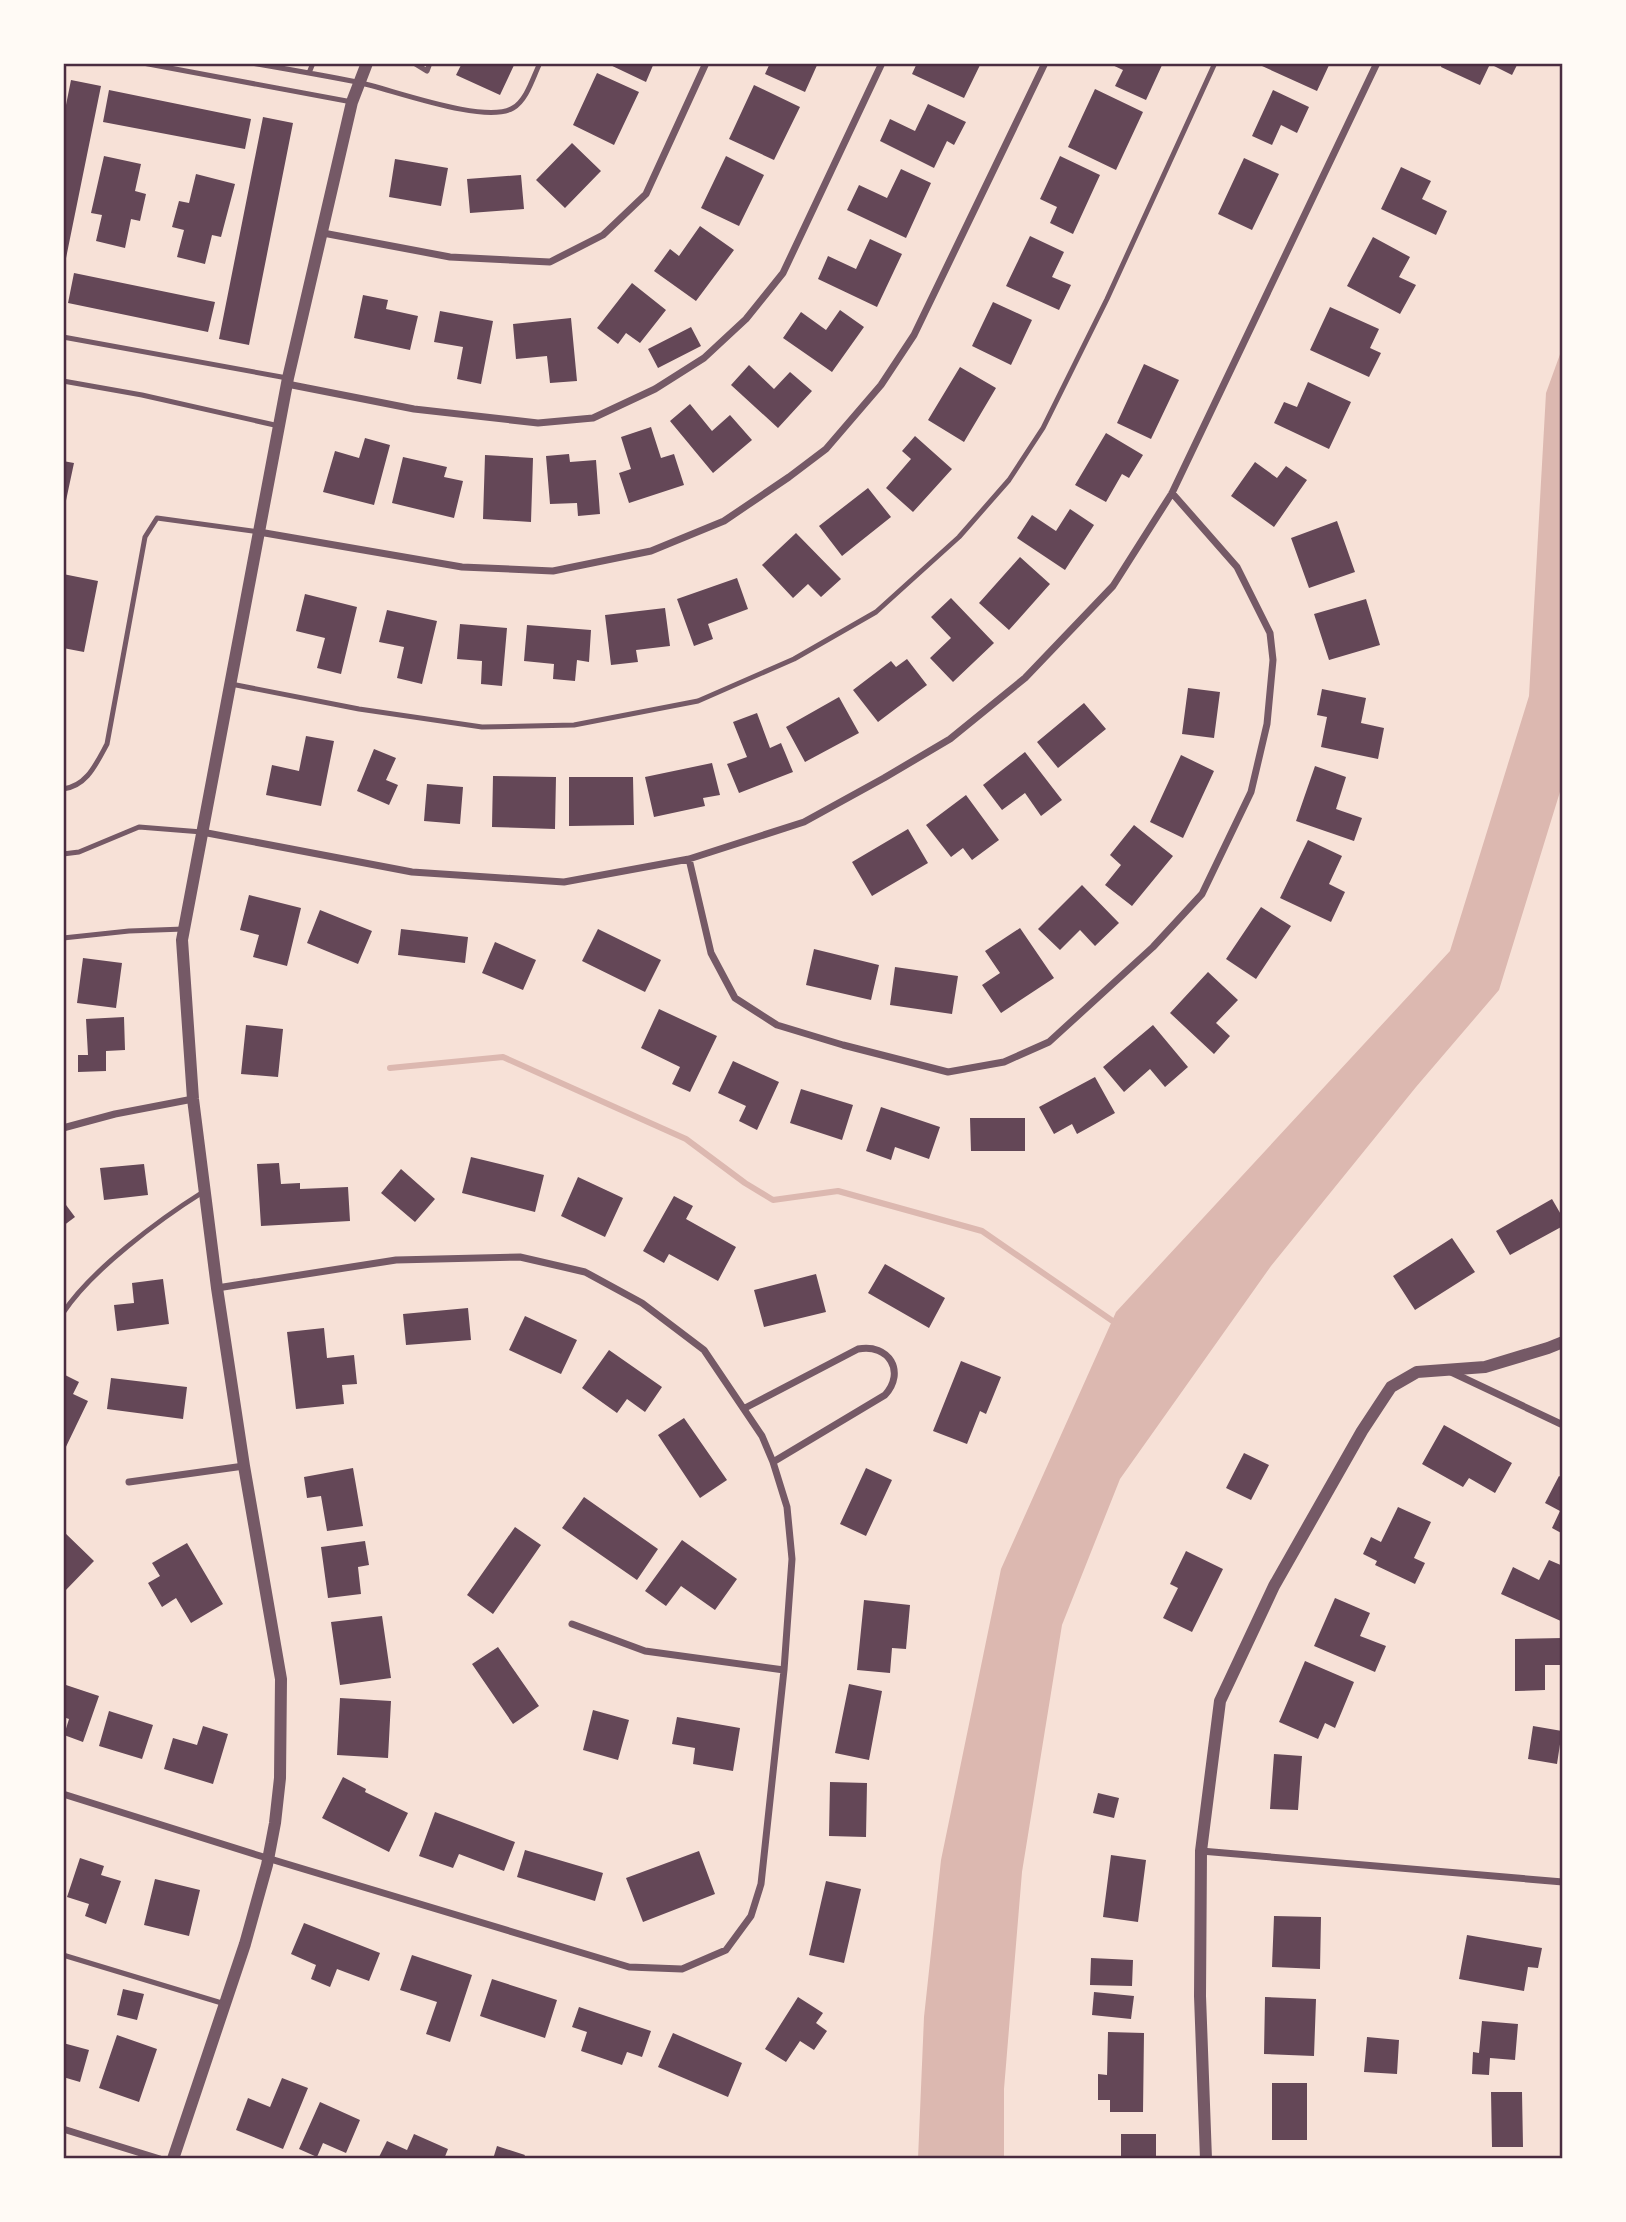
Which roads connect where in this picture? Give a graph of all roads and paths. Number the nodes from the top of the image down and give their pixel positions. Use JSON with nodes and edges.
{"nodes":[{"id":1,"x":143,"y":63,"type":"edge"},
{"id":2,"x":252,"y":63,"type":"edge"},
{"id":3,"x":313,"y":63,"type":"edge"},
{"id":4,"x":367,"y":63,"type":"edge"},
{"id":5,"x":414,"y":63,"type":"edge"},
{"id":6,"x":430,"y":63,"type":"edge"},
{"id":7,"x":540,"y":63,"type":"edge"},
{"id":8,"x":706,"y":63,"type":"edge"},
{"id":9,"x":882,"y":63,"type":"edge"},
{"id":10,"x":1045,"y":63,"type":"edge"},
{"id":11,"x":1215,"y":63,"type":"edge"},
{"id":12,"x":1377,"y":63,"type":"edge"},
{"id":13,"x":309,"y":73,"type":"junction"},
{"id":14,"x":360,"y":83,"type":"junction"},
{"id":15,"x":352,"y":102,"type":"junction"},
{"id":16,"x":323,"y":233,"type":"junction"},
{"id":17,"x":63,"y":337,"type":"edge"},
{"id":18,"x":63,"y":381,"type":"edge"},
{"id":19,"x":288,"y":381,"type":"junction"},
{"id":20,"x":279,"y":426,"type":"junction"},
{"id":21,"x":1172,"y":493,"type":"junction"},
{"id":22,"x":259,"y":532,"type":"junction"},
{"id":23,"x":231,"y":684,"type":"junction"},
{"id":24,"x":63,"y":789,"type":"edge"},
{"id":25,"x":202,"y":832,"type":"junction"},
{"id":26,"x":63,"y":854,"type":"edge"},
{"id":27,"x":689,"y":859,"type":"junction"},
{"id":28,"x":184,"y":929,"type":"junction"},
{"id":29,"x":63,"y":938,"type":"edge"},
{"id":30,"x":193,"y":1099,"type":"junction"},
{"id":31,"x":63,"y":1128,"type":"edge"},
{"id":32,"x":205,"y":1191,"type":"junction"},
{"id":33,"x":217,"y":1288,"type":"junction"},
{"id":34,"x":63,"y":1312,"type":"edge"},
{"id":35,"x":1563,"y":1342,"type":"edge"},
{"id":36,"x":1448,"y":1370,"type":"junction"},
{"id":37,"x":745,"y":1408,"type":"junction"},
{"id":38,"x":1563,"y":1425,"type":"edge"},
{"id":39,"x":773,"y":1462,"type":"junction"},
{"id":40,"x":244,"y":1466,"type":"junction"},
{"id":41,"x":130,"y":1482,"type":"dead end"},
{"id":42,"x":572,"y":1624,"type":"dead end"},
{"id":43,"x":784,"y":1670,"type":"junction"},
{"id":44,"x":63,"y":1794,"type":"edge"},
{"id":45,"x":1201,"y":1851,"type":"junction"},
{"id":46,"x":268,"y":1858,"type":"junction"},
{"id":47,"x":1563,"y":1882,"type":"edge"},
{"id":48,"x":63,"y":1955,"type":"edge"},
{"id":49,"x":225,"y":2004,"type":"junction"},
{"id":50,"x":63,"y":2129,"type":"edge"},
{"id":51,"x":160,"y":2159,"type":"edge"},
{"id":52,"x":173,"y":2159,"type":"edge"},
{"id":53,"x":1206,"y":2159,"type":"edge"}],
"edges":[{"from":1,"to":15,"type":"lane"},
{"from":2,"to":13,"type":"lane"},
{"from":3,"to":13,"type":"lane"},
{"from":4,"to":14,"type":"street"},
{"from":5,"to":6,"type":"lane"},
{"from":7,"to":14,"type":"lane"},
{"from":8,"to":16,"type":"street"},
{"from":9,"to":19,"type":"street"},
{"from":10,"to":22,"type":"street"},
{"from":11,"to":23,"type":"lane"},
{"from":12,"to":21,"type":"street"},
{"from":13,"to":14,"type":"lane"},
{"from":14,"to":15,"type":"street"},
{"from":15,"to":16,"type":"street"},
{"from":16,"to":19,"type":"street"},
{"from":17,"to":19,"type":"lane"},
{"from":18,"to":20,"type":"lane"},
{"from":19,"to":20,"type":"street"},
{"from":20,"to":22,"type":"street"},
{"from":21,"to":27,"type":"street"},
{"from":21,"to":27,"type":"street"},
{"from":22,"to":23,"type":"street"},
{"from":22,"to":24,"type":"lane"},
{"from":23,"to":25,"type":"street"},
{"from":25,"to":26,"type":"lane"},
{"from":25,"to":27,"type":"street"},
{"from":25,"to":28,"type":"street"},
{"from":28,"to":29,"type":"lane"},
{"from":28,"to":30,"type":"street"},
{"from":30,"to":31,"type":"street"},
{"from":30,"to":32,"type":"street"},
{"from":32,"to":33,"type":"street"},
{"from":32,"to":34,"type":"lane"},
{"from":33,"to":37,"type":"street"},
{"from":33,"to":40,"type":"street"},
{"from":35,"to":36,"type":"street"},
{"from":36,"to":38,"type":"street"},
{"from":36,"to":45,"type":"street"},
{"from":37,"to":39,"type":"street"},
{"from":37,"to":39,"type":"street"},
{"from":39,"to":43,"type":"street"},
{"from":40,"to":41,"type":"street"},
{"from":40,"to":46,"type":"street"},
{"from":42,"to":43,"type":"street"},
{"from":43,"to":46,"type":"street"},
{"from":44,"to":46,"type":"street"},
{"from":45,"to":47,"type":"street"},
{"from":45,"to":53,"type":"street"},
{"from":46,"to":49,"type":"street"},
{"from":48,"to":49,"type":"lane"},
{"from":49,"to":52,"type":"street"},
{"from":50,"to":51,"type":"street"}]}
